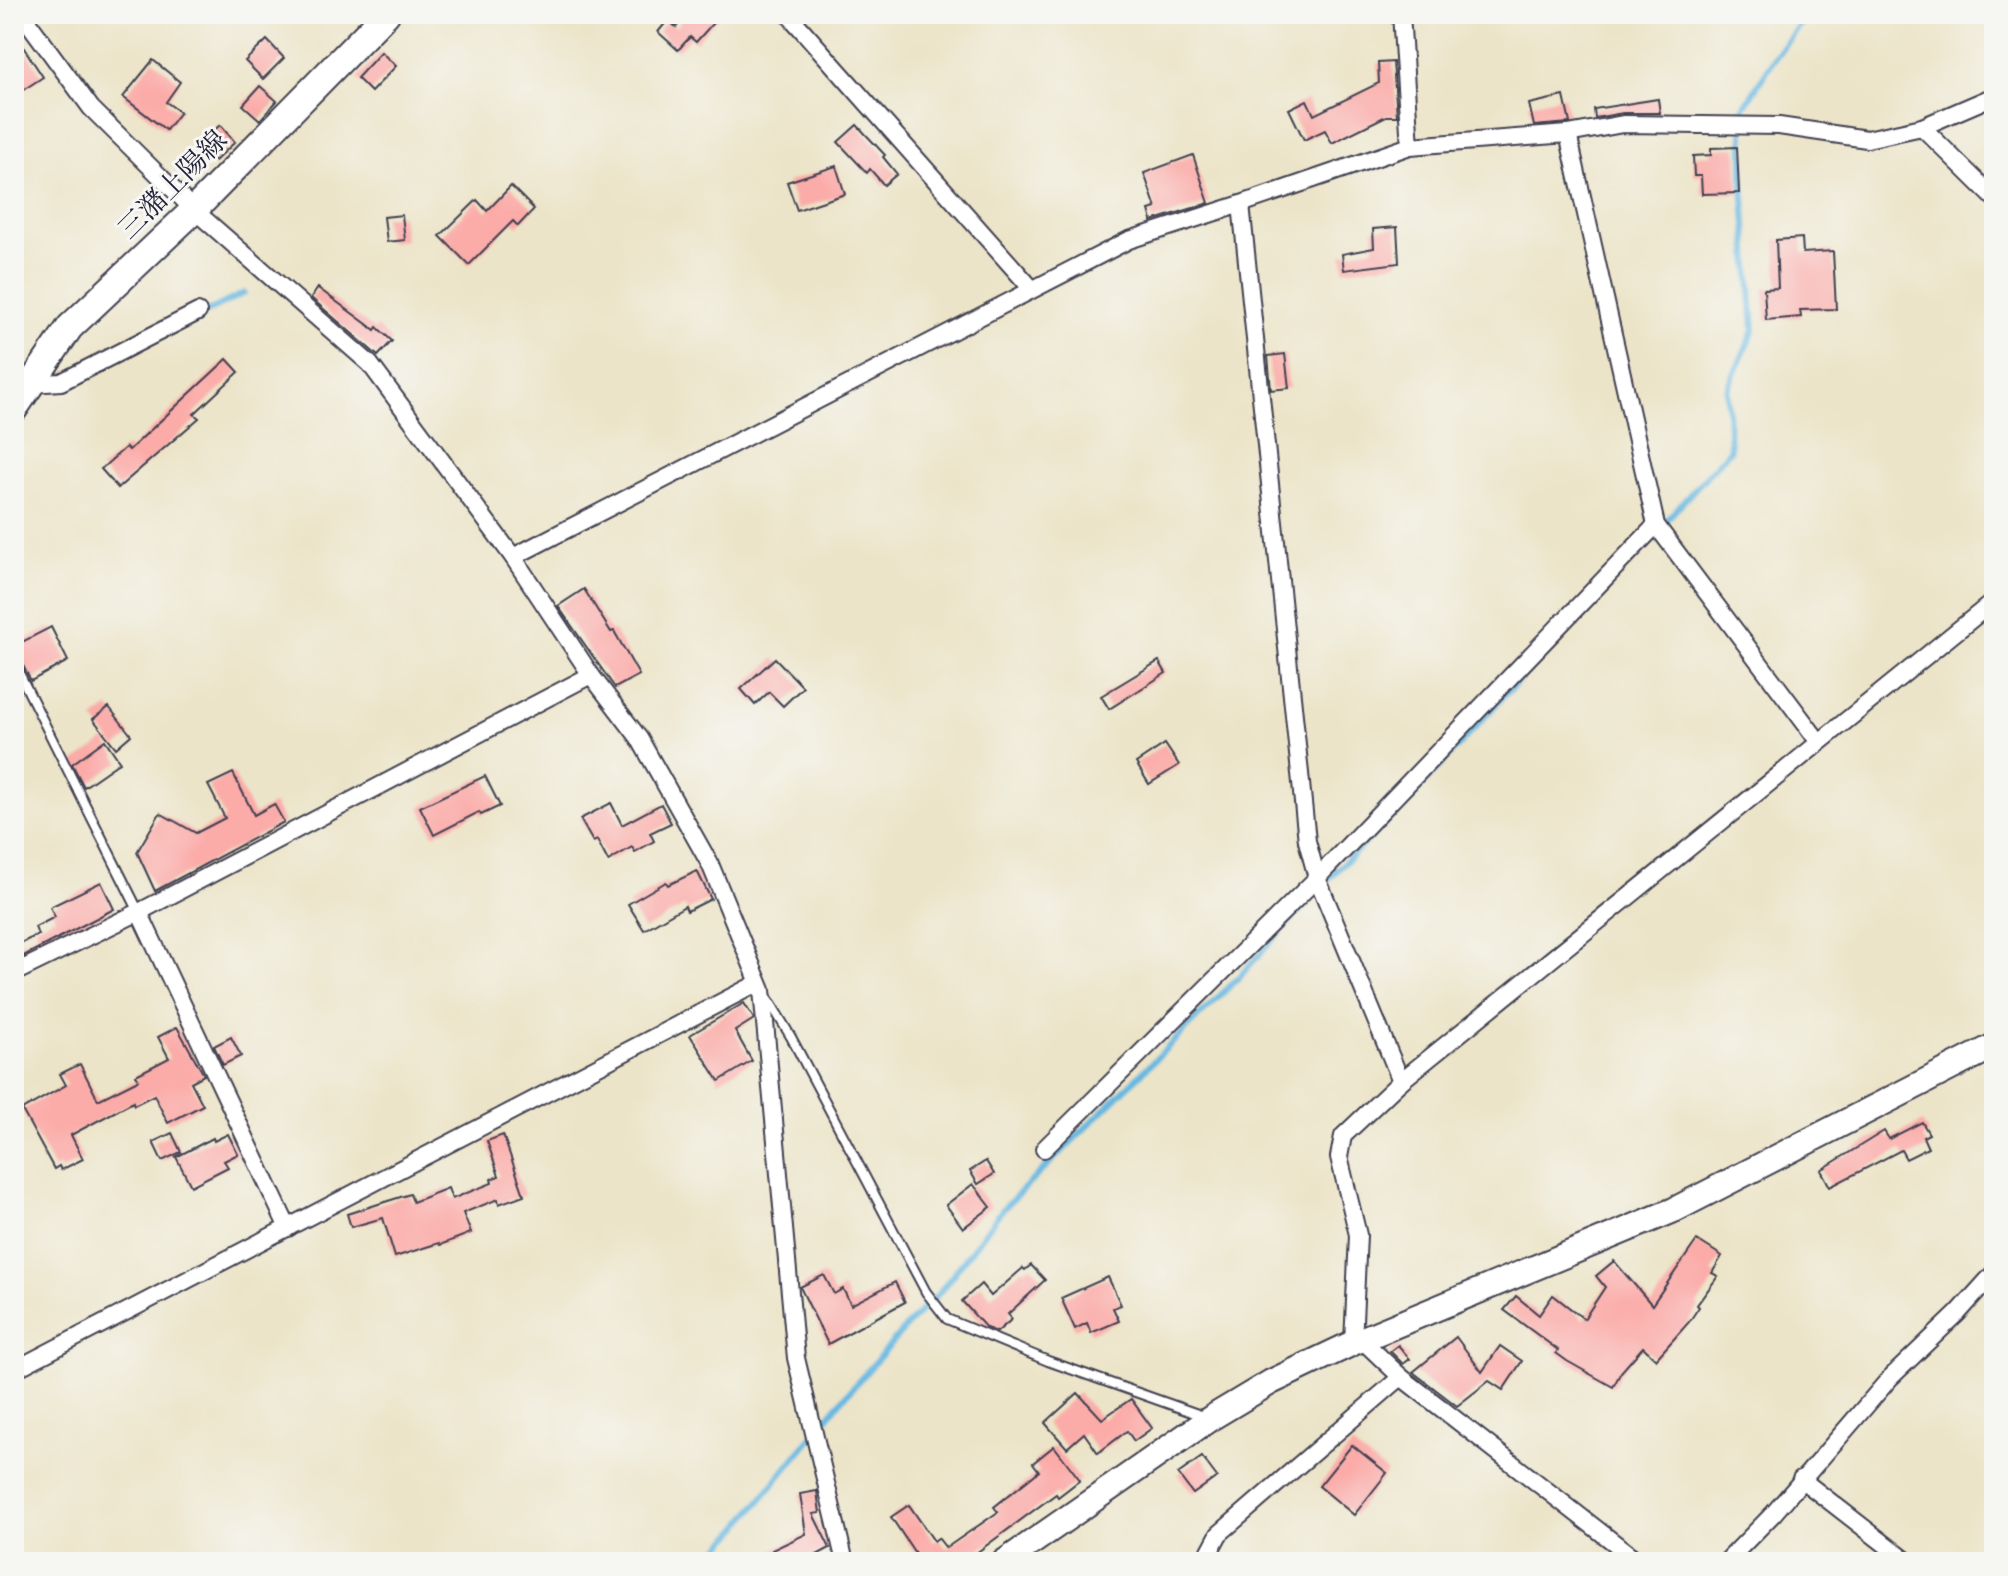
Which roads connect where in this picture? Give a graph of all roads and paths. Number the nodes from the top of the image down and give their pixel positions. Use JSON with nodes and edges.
{"nodes":[{"id":1,"x":22,"y":14,"type":"edge"},
{"id":2,"x":386,"y":14,"type":"edge"},
{"id":3,"x":788,"y":14,"type":"edge"},
{"id":4,"x":1401,"y":14,"type":"edge"},
{"id":5,"x":1994,"y":96,"type":"edge"},
{"id":6,"x":1922,"y":127,"type":"junction"},
{"id":7,"x":1568,"y":134,"type":"junction"},
{"id":8,"x":1410,"y":146,"type":"junction"},
{"id":9,"x":1994,"y":198,"type":"edge"},
{"id":10,"x":1241,"y":204,"type":"junction"},
{"id":11,"x":194,"y":210,"type":"junction"},
{"id":12,"x":1032,"y":289,"type":"junction"},
{"id":13,"x":198,"y":312,"type":"dead end"},
{"id":14,"x":31,"y":384,"type":"junction"},
{"id":15,"x":14,"y":409,"type":"edge"},
{"id":16,"x":1656,"y":525,"type":"junction"},
{"id":17,"x":513,"y":557,"type":"junction"},
{"id":18,"x":1994,"y":601,"type":"edge"},
{"id":19,"x":14,"y":663,"type":"edge"},
{"id":20,"x":591,"y":675,"type":"junction"},
{"id":21,"x":1819,"y":742,"type":"junction"},
{"id":22,"x":1317,"y":878,"type":"junction"},
{"id":23,"x":139,"y":912,"type":"junction"},
{"id":24,"x":14,"y":973,"type":"edge"},
{"id":25,"x":760,"y":986,"type":"junction"},
{"id":26,"x":1994,"y":1046,"type":"edge"},
{"id":27,"x":1401,"y":1081,"type":"junction"},
{"id":28,"x":1044,"y":1149,"type":"dead end"},
{"id":29,"x":288,"y":1228,"type":"junction"},
{"id":30,"x":1994,"y":1273,"type":"edge"},
{"id":31,"x":1358,"y":1342,"type":"junction"},
{"id":32,"x":14,"y":1370,"type":"edge"},
{"id":33,"x":1401,"y":1377,"type":"junction"},
{"id":34,"x":1211,"y":1418,"type":"junction"},
{"id":35,"x":1801,"y":1479,"type":"junction"},
{"id":36,"x":845,"y":1562,"type":"edge"},
{"id":37,"x":1004,"y":1562,"type":"edge"},
{"id":38,"x":1204,"y":1562,"type":"edge"},
{"id":39,"x":1639,"y":1562,"type":"edge"},
{"id":40,"x":1726,"y":1562,"type":"edge"},
{"id":41,"x":1908,"y":1562,"type":"edge"}],
"edges":[{"from":1,"to":11,"type":"street"},
{"from":2,"to":11,"type":"main road","name":"三潴上陽線"},
{"from":3,"to":12,"type":"street"},
{"from":4,"to":8,"type":"street"},
{"from":5,"to":6,"type":"street"},
{"from":6,"to":7,"type":"street"},
{"from":6,"to":9,"type":"street"},
{"from":7,"to":8,"type":"street"},
{"from":7,"to":16,"type":"street"},
{"from":8,"to":10,"type":"street"},
{"from":10,"to":12,"type":"street"},
{"from":10,"to":22,"type":"street"},
{"from":11,"to":14,"type":"main road","name":"三潴上陽線"},
{"from":11,"to":17,"type":"street"},
{"from":12,"to":17,"type":"street"},
{"from":13,"to":14,"type":"street"},
{"from":14,"to":15,"type":"main road","name":"三潴上陽線"},
{"from":16,"to":21,"type":"street"},
{"from":16,"to":22,"type":"street"},
{"from":17,"to":20,"type":"street"},
{"from":18,"to":21,"type":"street"},
{"from":19,"to":23,"type":"lane"},
{"from":20,"to":23,"type":"street"},
{"from":20,"to":25,"type":"street"},
{"from":21,"to":27,"type":"street"},
{"from":22,"to":27,"type":"street"},
{"from":22,"to":28,"type":"street"},
{"from":23,"to":24,"type":"street"},
{"from":23,"to":29,"type":"street"},
{"from":25,"to":29,"type":"street"},
{"from":25,"to":34,"type":"lane"},
{"from":25,"to":36,"type":"street"},
{"from":26,"to":31,"type":"street"},
{"from":27,"to":31,"type":"street"},
{"from":29,"to":32,"type":"street"},
{"from":30,"to":35,"type":"street"},
{"from":31,"to":33,"type":"street"},
{"from":31,"to":34,"type":"street"},
{"from":33,"to":38,"type":"street"},
{"from":33,"to":39,"type":"street"},
{"from":34,"to":37,"type":"street"},
{"from":35,"to":40,"type":"street"},
{"from":35,"to":41,"type":"street"}]}
